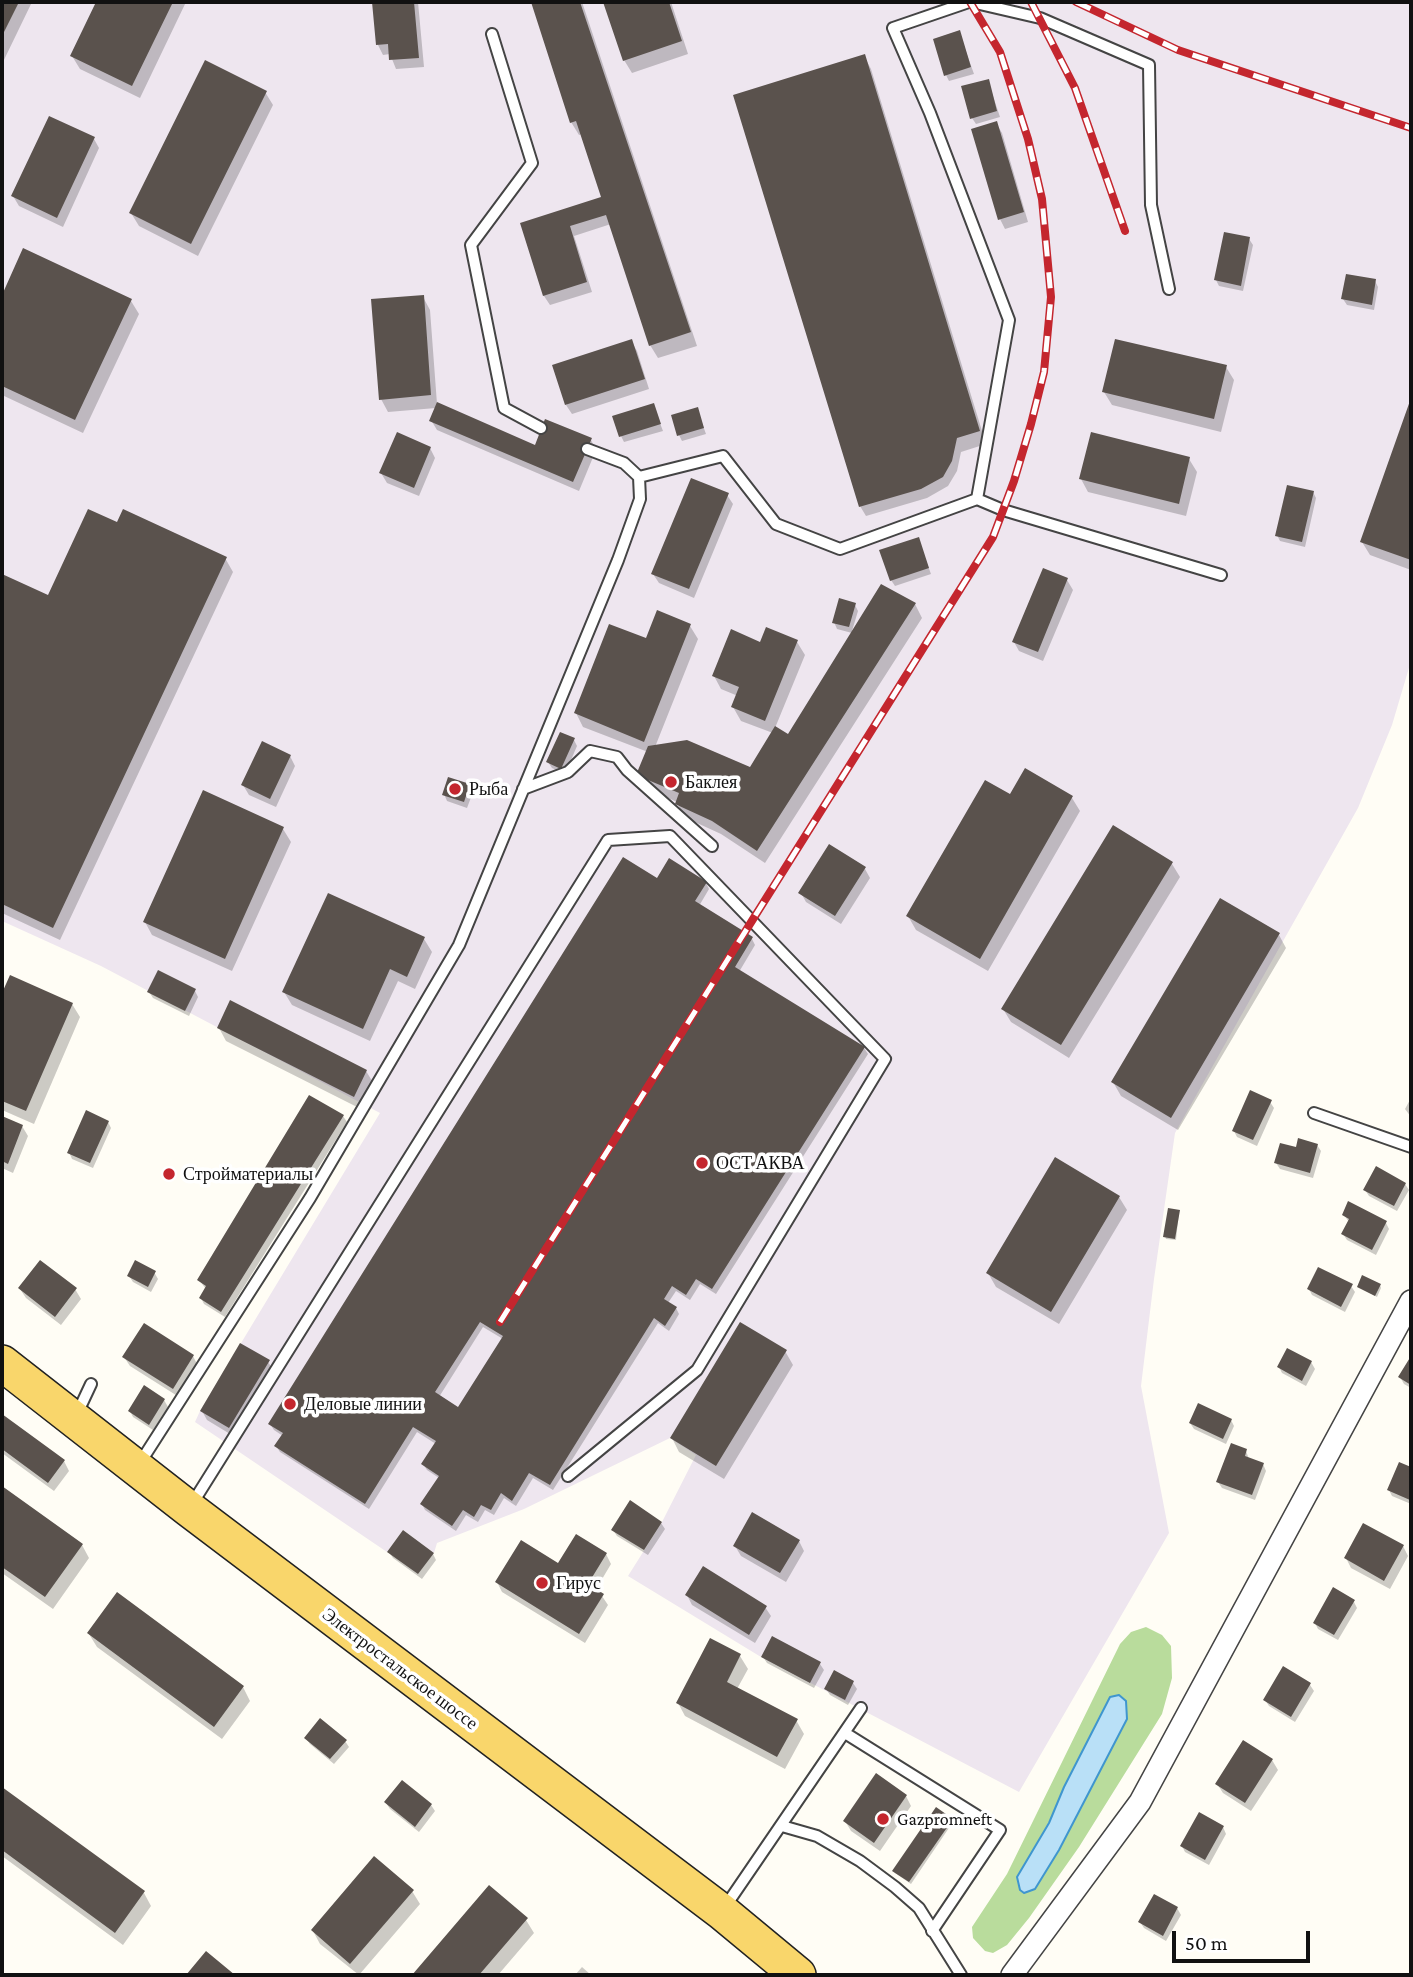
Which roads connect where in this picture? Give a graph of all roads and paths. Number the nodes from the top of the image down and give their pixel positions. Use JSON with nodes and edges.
{"nodes":[{"id":1,"x":970,"y":2,"type":"edge"},
{"id":2,"x":492,"y":34,"type":"dead end"},
{"id":3,"x":1169,"y":289,"type":"dead end"},
{"id":4,"x":541,"y":428,"type":"dead end"},
{"id":5,"x":587,"y":449,"type":"dead end"},
{"id":6,"x":639,"y":477,"type":"junction"},
{"id":7,"x":977,"y":499,"type":"junction"},
{"id":8,"x":1221,"y":575,"type":"dead end"},
{"id":9,"x":523,"y":789,"type":"junction"},
{"id":10,"x":712,"y":846,"type":"dead end"},
{"id":11,"x":1314,"y":1113,"type":"dead end"},
{"id":12,"x":1411,"y":1147,"type":"edge"},
{"id":13,"x":1411,"y":1301,"type":"edge"},
{"id":14,"x":2,"y":1363,"type":"edge"},
{"id":15,"x":91,"y":1384,"type":"dead end"},
{"id":16,"x":74,"y":1419,"type":"junction"},
{"id":17,"x":137,"y":1468,"type":"junction"},
{"id":18,"x":568,"y":1476,"type":"dead end"},
{"id":19,"x":189,"y":1510,"type":"junction"},
{"id":20,"x":861,"y":1708,"type":"dead end"},
{"id":21,"x":845,"y":1733,"type":"junction"},
{"id":22,"x":782,"y":1826,"type":"junction"},
{"id":23,"x":722,"y":1912,"type":"junction"},
{"id":24,"x":932,"y":1931,"type":"junction"},
{"id":25,"x":1015,"y":1974,"type":"edge"},
{"id":26,"x":798,"y":1975,"type":"edge"},
{"id":27,"x":961,"y":1975,"type":"edge"}],
"edges":[{"from":1,"to":3,"type":"lane"},
{"from":1,"to":7,"type":"lane"},
{"from":2,"to":4,"type":"lane"},
{"from":5,"to":6,"type":"lane"},
{"from":6,"to":7,"type":"lane"},
{"from":6,"to":9,"type":"lane"},
{"from":7,"to":8,"type":"lane"},
{"from":9,"to":10,"type":"lane"},
{"from":9,"to":17,"type":"lane"},
{"from":11,"to":12,"type":"lane"},
{"from":13,"to":25,"type":"street"},
{"from":14,"to":16,"type":"main road","name":"Электростальское шоссе"},
{"from":15,"to":16,"type":"lane"},
{"from":16,"to":17,"type":"main road","name":"Электростальское шоссе"},
{"from":17,"to":19,"type":"main road","name":"Электростальское шоссе"},
{"from":18,"to":19,"type":"lane"},
{"from":19,"to":23,"type":"main road","name":"Электростальское шоссе"},
{"from":20,"to":21,"type":"lane"},
{"from":21,"to":22,"type":"lane"},
{"from":21,"to":24,"type":"lane"},
{"from":22,"to":23,"type":"lane"},
{"from":22,"to":24,"type":"lane"},
{"from":23,"to":26,"type":"main road","name":"Электростальское шоссе"},
{"from":24,"to":27,"type":"lane"}]}
